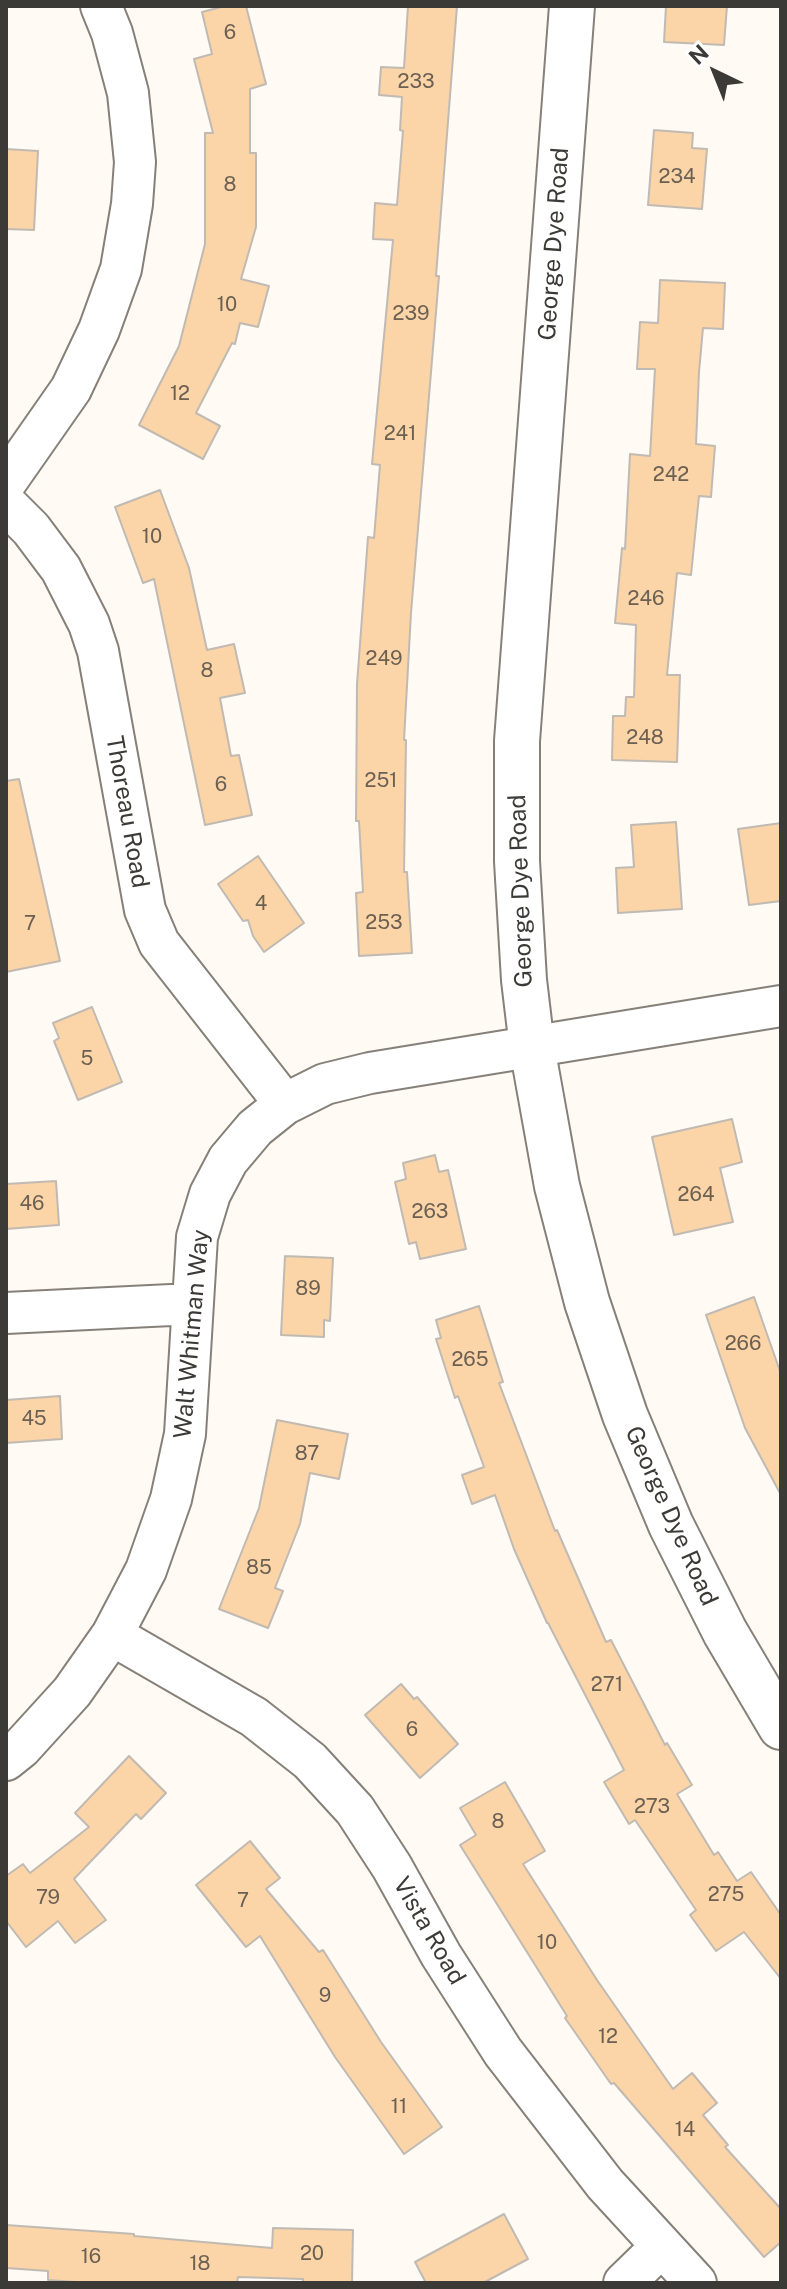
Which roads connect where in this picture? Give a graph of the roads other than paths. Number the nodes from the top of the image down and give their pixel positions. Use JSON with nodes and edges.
{"nodes":[{"id":1,"x":101,"y":6,"type":"edge"},
{"id":2,"x":572,"y":6,"type":"edge"},
{"id":3,"x":6,"y":482,"type":"edge"},
{"id":4,"x":6,"y":504,"type":"edge"},
{"id":5,"x":781,"y":1006,"type":"edge"},
{"id":6,"x":532,"y":1047,"type":"junction"},
{"id":7,"x":285,"y":1104,"type":"junction"},
{"id":8,"x":192,"y":1304,"type":"junction"},
{"id":9,"x":6,"y":1313,"type":"edge"},
{"id":10,"x":112,"y":1635,"type":"junction"},
{"id":11,"x":781,"y":1727,"type":"edge"},
{"id":12,"x":6,"y":1760,"type":"edge"},
{"id":13,"x":662,"y":2246,"type":"junction"},
{"id":14,"x":624,"y":2283,"type":"edge"},
{"id":15,"x":696,"y":2283,"type":"edge"}],
"edges":[{"from":1,"to":3,"type":"street"},
{"from":2,"to":6,"type":"street","name":"George Dye Road"},
{"from":4,"to":7,"type":"street","name":"Thoreau Road"},
{"from":5,"to":6,"type":"street","name":"Walt Whitman Way"},
{"from":6,"to":7,"type":"street","name":"Walt Whitman Way"},
{"from":6,"to":11,"type":"street","name":"George Dye Road"},
{"from":7,"to":8,"type":"street","name":"Walt Whitman Way"},
{"from":8,"to":9,"type":"street"},
{"from":8,"to":10,"type":"street","name":"Walt Whitman Way"},
{"from":10,"to":12,"type":"street","name":"Walt Whitman Way"},
{"from":10,"to":13,"type":"street","name":"Vista Road"},
{"from":13,"to":14,"type":"street"},
{"from":13,"to":15,"type":"street","name":"Vista Road"}]}
